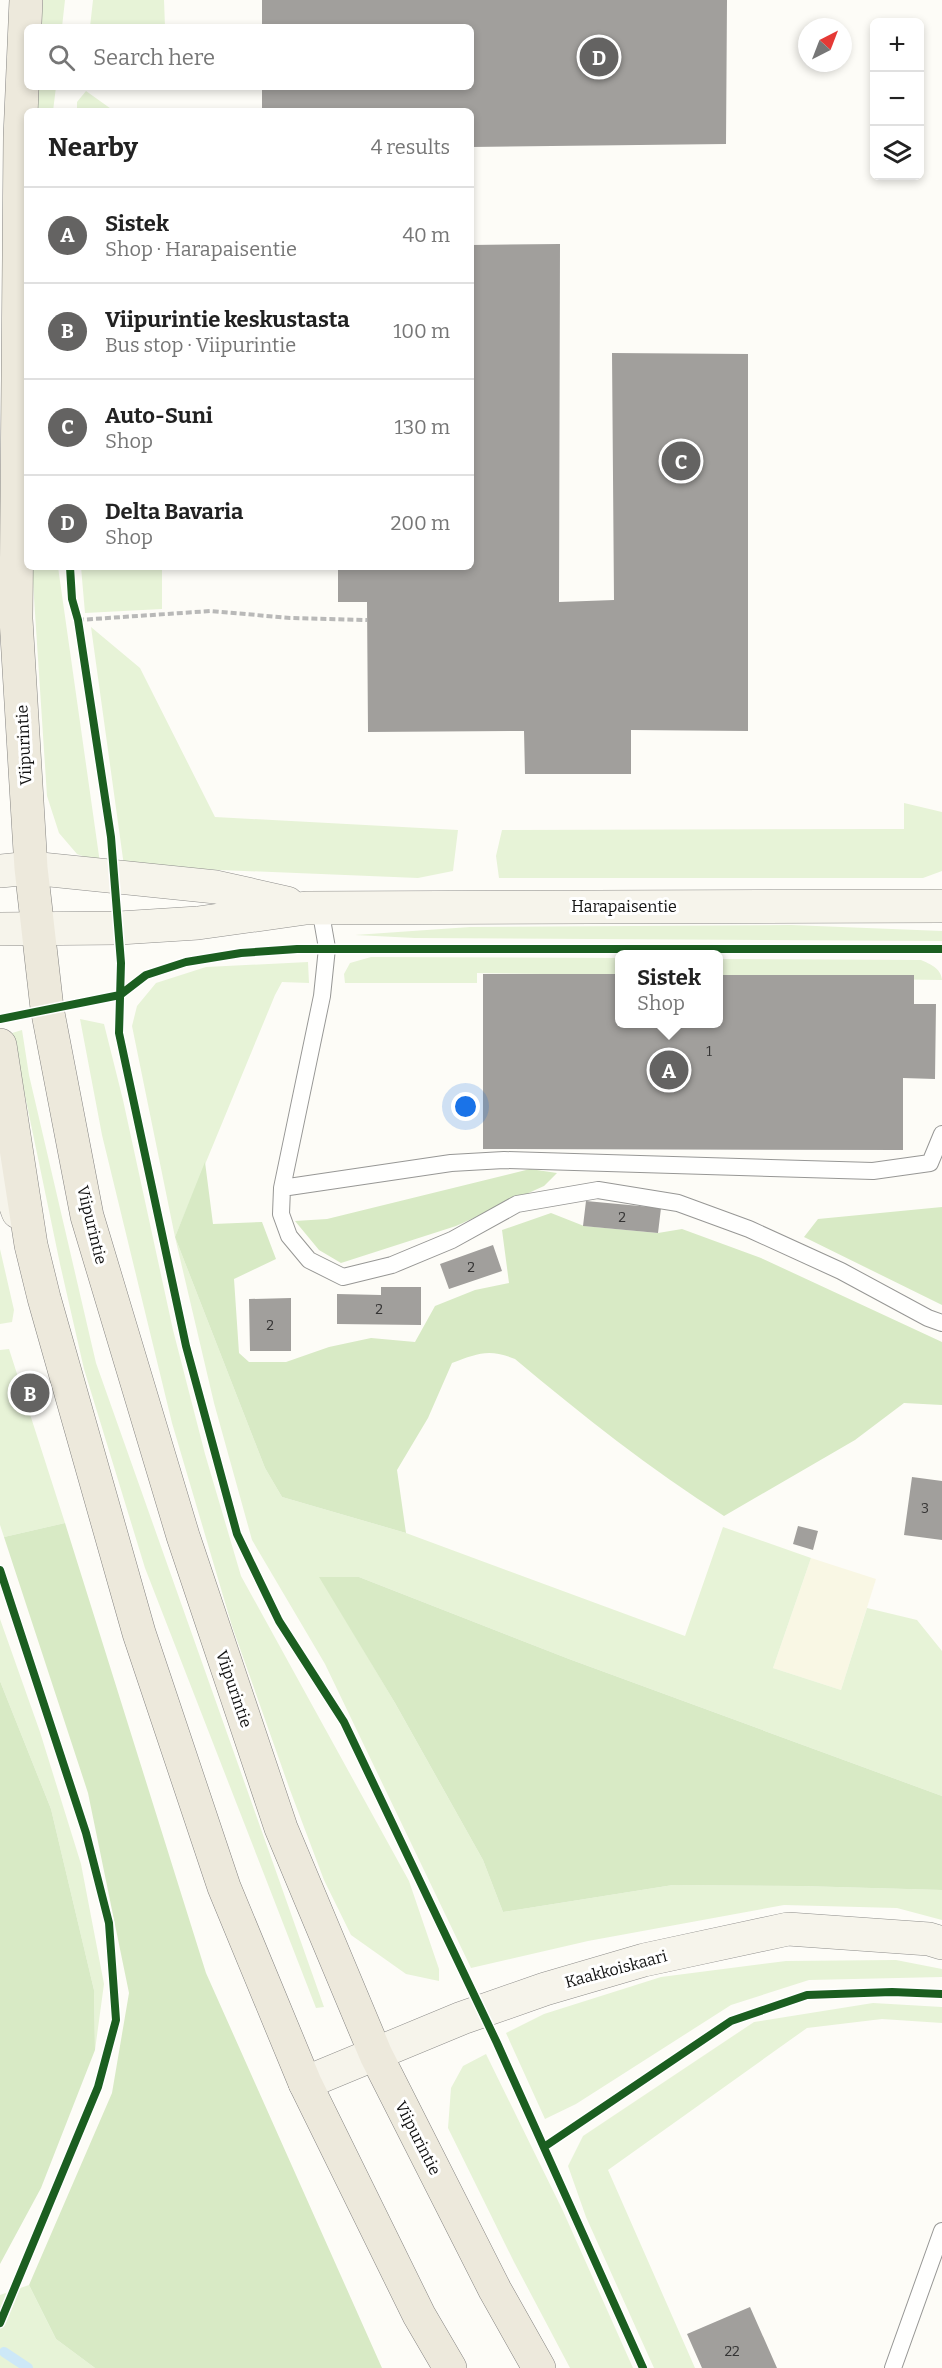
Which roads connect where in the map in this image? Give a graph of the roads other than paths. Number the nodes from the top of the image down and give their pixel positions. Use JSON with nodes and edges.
{"nodes":[{"id":1,"x":26,"y":0,"type":"edge"},
{"id":2,"x":25,"y":24,"type":"edge"},
{"id":3,"x":24,"y":46,"type":"edge"},
{"id":4,"x":15,"y":869,"type":"edge"},
{"id":5,"x":942,"y":906,"type":"edge"},
{"id":6,"x":313,"y":908,"type":"junction"},
{"id":7,"x":0,"y":929,"type":"edge"},
{"id":8,"x":38,"y":929,"type":"junction"},
{"id":9,"x":0,"y":1045,"type":"edge"},
{"id":10,"x":942,"y":1134,"type":"edge"},
{"id":11,"x":0,"y":1163,"type":"edge"},
{"id":12,"x":282,"y":1188,"type":"junction"},
{"id":13,"x":31,"y":1245,"type":"junction"},
{"id":14,"x":942,"y":1323,"type":"edge"},
{"id":15,"x":942,"y":1943,"type":"edge"},
{"id":16,"x":376,"y":2055,"type":"junction"},
{"id":17,"x":305,"y":2083,"type":"junction"},
{"id":18,"x":942,"y":2230,"type":"edge"},
{"id":19,"x":450,"y":2368,"type":"edge"},
{"id":20,"x":538,"y":2368,"type":"edge"},
{"id":21,"x":893,"y":2368,"type":"edge"}],
"edges":[{"from":1,"to":2,"type":"main road","name":"Viipurintie"},
{"from":3,"to":4,"type":"main road","name":"Viipurintie"},
{"from":4,"to":6,"type":"main road","name":"Harapaisentie"},
{"from":4,"to":8,"type":"main road","name":"Viipurintie"},
{"from":5,"to":6,"type":"main road","name":"Harapaisentie"},
{"from":6,"to":8,"type":"main road","name":"Harapaisentie"},
{"from":6,"to":12,"type":"lane"},
{"from":7,"to":8,"type":"main road","name":"Harapaisentie"},
{"from":8,"to":16,"type":"main road","name":"Viipurintie"},
{"from":9,"to":13,"type":"main road"},
{"from":10,"to":12,"type":"lane"},
{"from":11,"to":13,"type":"main road"},
{"from":12,"to":14,"type":"lane"},
{"from":13,"to":17,"type":"main road"},
{"from":15,"to":16,"type":"main road","name":"Kaakkoiskaari"},
{"from":16,"to":17,"type":"main road","name":"Kaakkoiskaari"},
{"from":16,"to":20,"type":"main road","name":"Viipurintie"},
{"from":17,"to":19,"type":"main road"},
{"from":18,"to":21,"type":"lane"}]}
